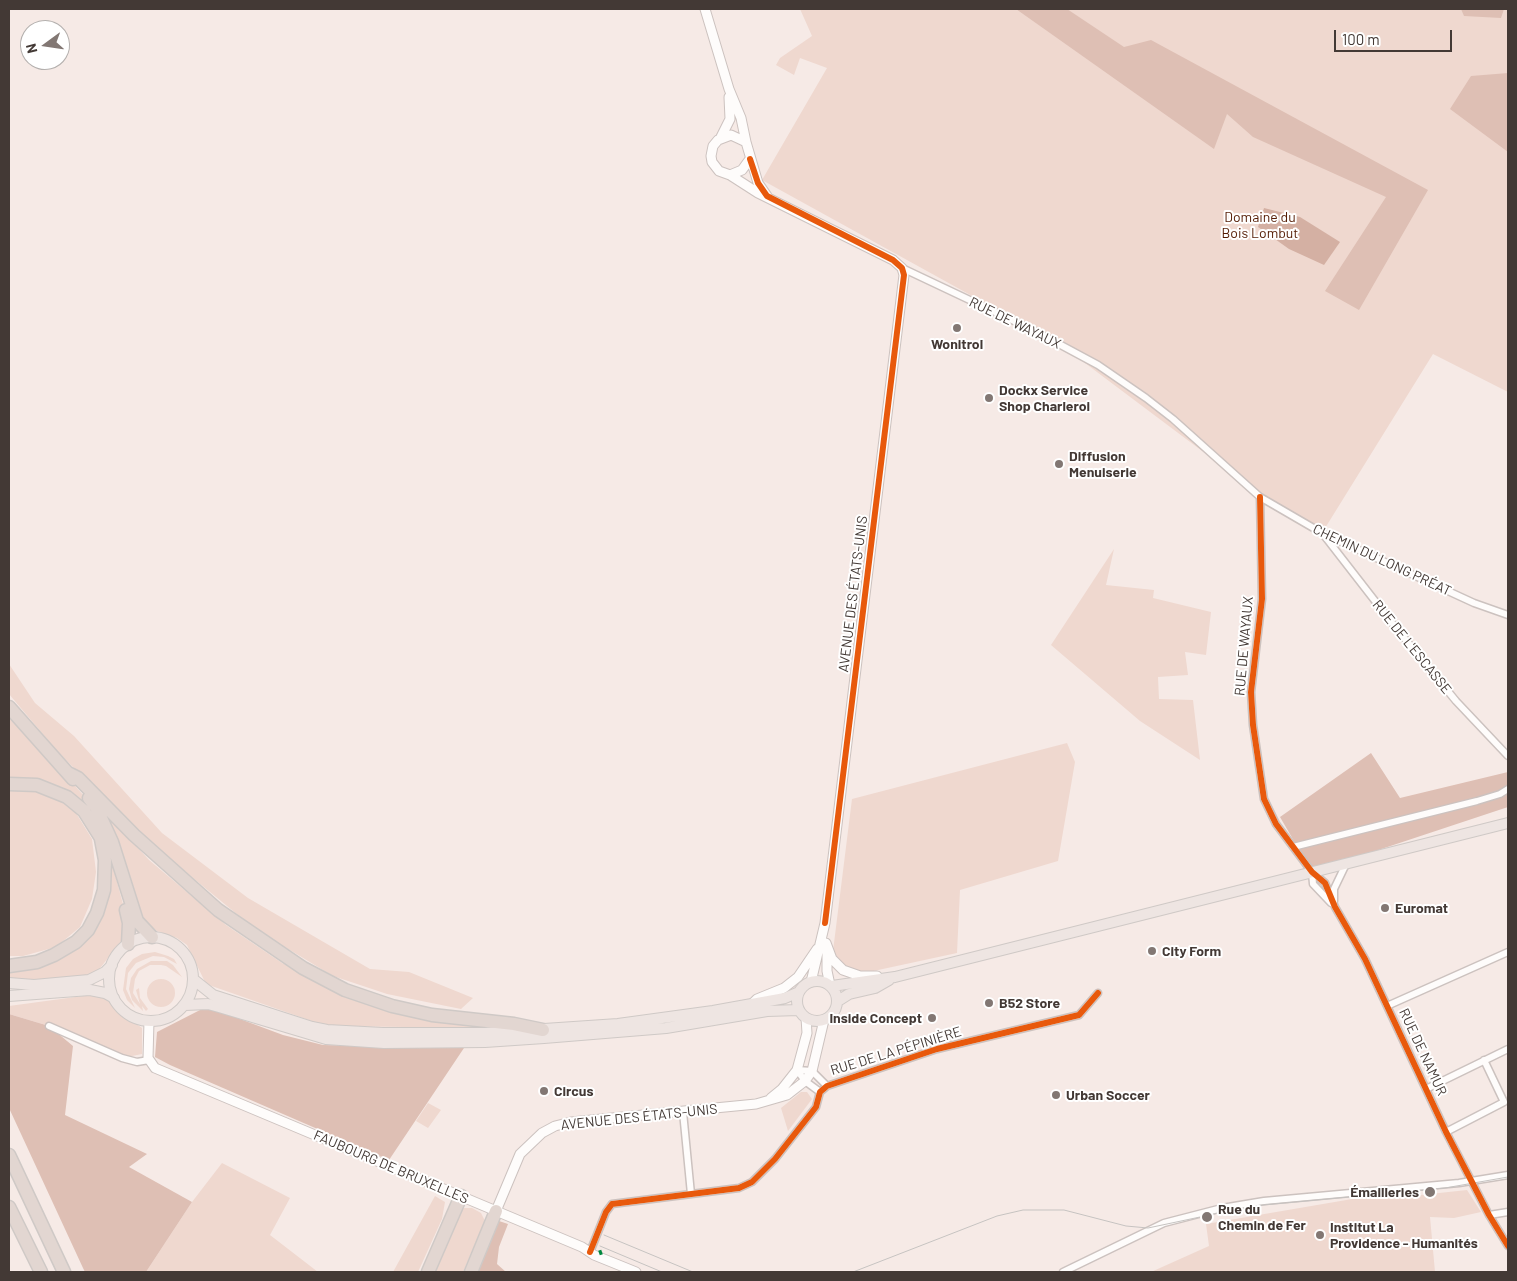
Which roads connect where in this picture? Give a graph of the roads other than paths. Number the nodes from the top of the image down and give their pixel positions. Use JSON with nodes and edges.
{"nodes":[{"id":1,"x":705,"y":9,"type":"edge"},
{"id":2,"x":729,"y":89,"type":"junction"},
{"id":3,"x":721,"y":137,"type":"junction"},
{"id":4,"x":746,"y":142,"type":"junction"},
{"id":5,"x":750,"y":159,"type":"junction"},
{"id":6,"x":730,"y":174,"type":"junction"},
{"id":7,"x":767,"y":196,"type":"junction"},
{"id":8,"x":902,"y":268,"type":"junction"},
{"id":9,"x":1260,"y":497,"type":"junction"},
{"id":10,"x":1322,"y":533,"type":"junction"},
{"id":11,"x":1508,"y":615,"type":"edge"},
{"id":12,"x":9,"y":707,"type":"edge"},
{"id":13,"x":1508,"y":756,"type":"edge"},
{"id":14,"x":68,"y":773,"type":"junction"},
{"id":15,"x":9,"y":784,"type":"edge"},
{"id":16,"x":1508,"y":789,"type":"edge"},
{"id":17,"x":1508,"y":823,"type":"edge"},
{"id":18,"x":100,"y":834,"type":"junction"},
{"id":19,"x":1293,"y":847,"type":"junction"},
{"id":20,"x":1346,"y":864,"type":"junction"},
{"id":21,"x":1312,"y":872,"type":"junction"},
{"id":22,"x":1335,"y":907,"type":"junction"},
{"id":23,"x":152,"y":937,"type":"junction"},
{"id":24,"x":128,"y":944,"type":"junction"},
{"id":25,"x":822,"y":945,"type":"junction"},
{"id":26,"x":1508,"y":952,"type":"edge"},
{"id":27,"x":112,"y":964,"type":"junction"},
{"id":28,"x":9,"y":966,"type":"edge"},
{"id":29,"x":895,"y":977,"type":"junction"},
{"id":30,"x":193,"y":979,"type":"junction"},
{"id":31,"x":811,"y":982,"type":"junction"},
{"id":32,"x":9,"y":984,"type":"edge"},
{"id":33,"x":831,"y":986,"type":"junction"},
{"id":34,"x":799,"y":992,"type":"junction"},
{"id":35,"x":1098,"y":994,"type":"dead end"},
{"id":36,"x":9,"y":996,"type":"edge"},
{"id":37,"x":114,"y":998,"type":"junction"},
{"id":38,"x":838,"y":1001,"type":"junction"},
{"id":39,"x":752,"y":1004,"type":"junction"},
{"id":40,"x":185,"y":1005,"type":"junction"},
{"id":41,"x":1387,"y":1006,"type":"junction"},
{"id":42,"x":802,"y":1014,"type":"junction"},
{"id":43,"x":824,"y":1020,"type":"junction"},
{"id":44,"x":149,"y":1021,"type":"junction"},
{"id":45,"x":49,"y":1026,"type":"dead end"},
{"id":46,"x":543,"y":1030,"type":"junction"},
{"id":47,"x":1508,"y":1049,"type":"edge"},
{"id":48,"x":149,"y":1060,"type":"junction"},
{"id":49,"x":1484,"y":1060,"type":"junction"},
{"id":50,"x":797,"y":1070,"type":"junction"},
{"id":51,"x":812,"y":1071,"type":"junction"},
{"id":52,"x":804,"y":1081,"type":"junction"},
{"id":53,"x":828,"y":1086,"type":"junction"},
{"id":54,"x":1426,"y":1089,"type":"junction"},
{"id":55,"x":820,"y":1092,"type":"junction"},
{"id":56,"x":769,"y":1100,"type":"junction"},
{"id":57,"x":682,"y":1112,"type":"junction"},
{"id":58,"x":1446,"y":1132,"type":"junction"},
{"id":59,"x":9,"y":1155,"type":"edge"},
{"id":60,"x":1508,"y":1175,"type":"edge"},
{"id":61,"x":1472,"y":1181,"type":"junction"},
{"id":62,"x":691,"y":1194,"type":"junction"},
{"id":63,"x":461,"y":1196,"type":"junction"},
{"id":64,"x":9,"y":1207,"type":"edge"},
{"id":65,"x":496,"y":1211,"type":"junction"},
{"id":66,"x":1508,"y":1212,"type":"edge"},
{"id":67,"x":1489,"y":1215,"type":"junction"},
{"id":68,"x":1508,"y":1246,"type":"edge"},
{"id":69,"x":51,"y":1248,"type":"junction"},
{"id":70,"x":590,"y":1252,"type":"junction"},
{"id":71,"x":41,"y":1272,"type":"edge"},
{"id":72,"x":64,"y":1272,"type":"edge"},
{"id":73,"x":76,"y":1272,"type":"edge"},
{"id":74,"x":428,"y":1272,"type":"edge"},
{"id":75,"x":471,"y":1272,"type":"edge"},
{"id":76,"x":636,"y":1272,"type":"edge"},
{"id":77,"x":1062,"y":1272,"type":"edge"}],
"edges":[{"from":1,"to":2,"type":"street"},
{"from":2,"to":3,"type":"street"},
{"from":2,"to":4,"type":"street"},
{"from":3,"to":4,"type":"street"},
{"from":3,"to":6,"type":"street"},
{"from":4,"to":5,"type":"street"},
{"from":5,"to":6,"type":"street"},
{"from":5,"to":7,"type":"street"},
{"from":6,"to":7,"type":"street"},
{"from":7,"to":8,"type":"street"},
{"from":8,"to":9,"type":"street","name":"RUE DE WAYAUX"},
{"from":8,"to":25,"type":"street","name":"AVENUE DES ÉTATS-UNIS"},
{"from":9,"to":10,"type":"street","name":"CHEMIN DU LONG PRÉAT"},
{"from":9,"to":19,"type":"street","name":"RUE DE WAYAUX"},
{"from":10,"to":11,"type":"street","name":"CHEMIN DU LONG PRÉAT"},
{"from":10,"to":13,"type":"street","name":"RUE DE L'ESCASSE"},
{"from":12,"to":14,"type":"highway"},
{"from":14,"to":23,"type":"highway"},
{"from":14,"to":46,"type":"highway"},
{"from":15,"to":18,"type":"highway"},
{"from":16,"to":19,"type":"street"},
{"from":17,"to":20,"type":"main road"},
{"from":18,"to":24,"type":"highway"},
{"from":18,"to":28,"type":"highway"},
{"from":19,"to":21,"type":"street","name":"RUE DE WAYAUX"},
{"from":20,"to":21,"type":"main road"},
{"from":20,"to":22,"type":"street"},
{"from":21,"to":22,"type":"street","name":"RUE DE NAMUR"},
{"from":21,"to":29,"type":"main road"},
{"from":22,"to":41,"type":"street","name":"RUE DE NAMUR"},
{"from":23,"to":24,"type":"main road"},
{"from":23,"to":30,"type":"main road"},
{"from":24,"to":27,"type":"main road"},
{"from":25,"to":29,"type":"street"},
{"from":25,"to":31,"type":"street","name":"AVENUE DES ÉTATS-UNIS"},
{"from":25,"to":33,"type":"street","name":"AVENUE DES ÉTATS-UNIS"},
{"from":25,"to":39,"type":"street"},
{"from":26,"to":41,"type":"street"},
{"from":27,"to":32,"type":"main road"},
{"from":27,"to":37,"type":"main road"},
{"from":29,"to":33,"type":"main road"},
{"from":29,"to":38,"type":"main road"},
{"from":30,"to":40,"type":"main road"},
{"from":30,"to":46,"type":"main road"},
{"from":31,"to":33,"type":"main road"},
{"from":31,"to":34,"type":"main road"},
{"from":33,"to":38,"type":"main road"},
{"from":34,"to":39,"type":"main road"},
{"from":34,"to":42,"type":"main road"},
{"from":35,"to":53,"type":"street","name":"RUE DE LA PÉPINIÈRE"},
{"from":36,"to":37,"type":"main road"},
{"from":37,"to":44,"type":"main road"},
{"from":38,"to":43,"type":"main road"},
{"from":39,"to":46,"type":"main road"},
{"from":40,"to":42,"type":"main road"},
{"from":40,"to":44,"type":"main road"},
{"from":41,"to":54,"type":"street","name":"RUE DE NAMUR"},
{"from":42,"to":43,"type":"main road"},
{"from":42,"to":50,"type":"street"},
{"from":43,"to":51,"type":"street","name":"AVENUE DES ÉTATS-UNIS"},
{"from":44,"to":48,"type":"street"},
{"from":45,"to":48,"type":"street"},
{"from":47,"to":49,"type":"street"},
{"from":48,"to":63,"type":"street","name":"FAUBOURG DE BRUXELLES"},
{"from":49,"to":54,"type":"street"},
{"from":49,"to":58,"type":"street"},
{"from":50,"to":51,"type":"street"},
{"from":50,"to":52,"type":"street"},
{"from":50,"to":56,"type":"street"},
{"from":51,"to":52,"type":"street","name":"AVENUE DES ÉTATS-UNIS"},
{"from":51,"to":53,"type":"street"},
{"from":52,"to":55,"type":"street"},
{"from":52,"to":56,"type":"street","name":"AVENUE DES ÉTATS-UNIS"},
{"from":53,"to":55,"type":"street","name":"RUE DE LA PÉPINIÈRE"},
{"from":54,"to":58,"type":"street","name":"RUE DE NAMUR"},
{"from":55,"to":62,"type":"street","name":"RUE DE LA PÉPINIÈRE"},
{"from":56,"to":57,"type":"street","name":"AVENUE DES ÉTATS-UNIS"},
{"from":57,"to":62,"type":"street"},
{"from":57,"to":65,"type":"street","name":"AVENUE DES ÉTATS-UNIS"},
{"from":58,"to":61,"type":"street","name":"RUE DE NAMUR"},
{"from":59,"to":69,"type":"highway"},
{"from":60,"to":61,"type":"street"},
{"from":61,"to":67,"type":"street","name":"RUE DE NAMUR"},
{"from":61,"to":77,"type":"street"},
{"from":62,"to":70,"type":"street","name":"RUE DE LA PÉPINIÈRE"},
{"from":63,"to":65,"type":"street","name":"FAUBOURG DE BRUXELLES"},
{"from":63,"to":74,"type":"highway"},
{"from":64,"to":71,"type":"highway"},
{"from":65,"to":70,"type":"street","name":"FAUBOURG DE BRUXELLES"},
{"from":65,"to":75,"type":"highway"},
{"from":66,"to":67,"type":"street"},
{"from":67,"to":68,"type":"street","name":"RUE DE NAMUR"},
{"from":69,"to":72,"type":"highway"},
{"from":69,"to":73,"type":"highway"},
{"from":70,"to":76,"type":"street","name":"FAUBOURG DE BRUXELLES"}]}
